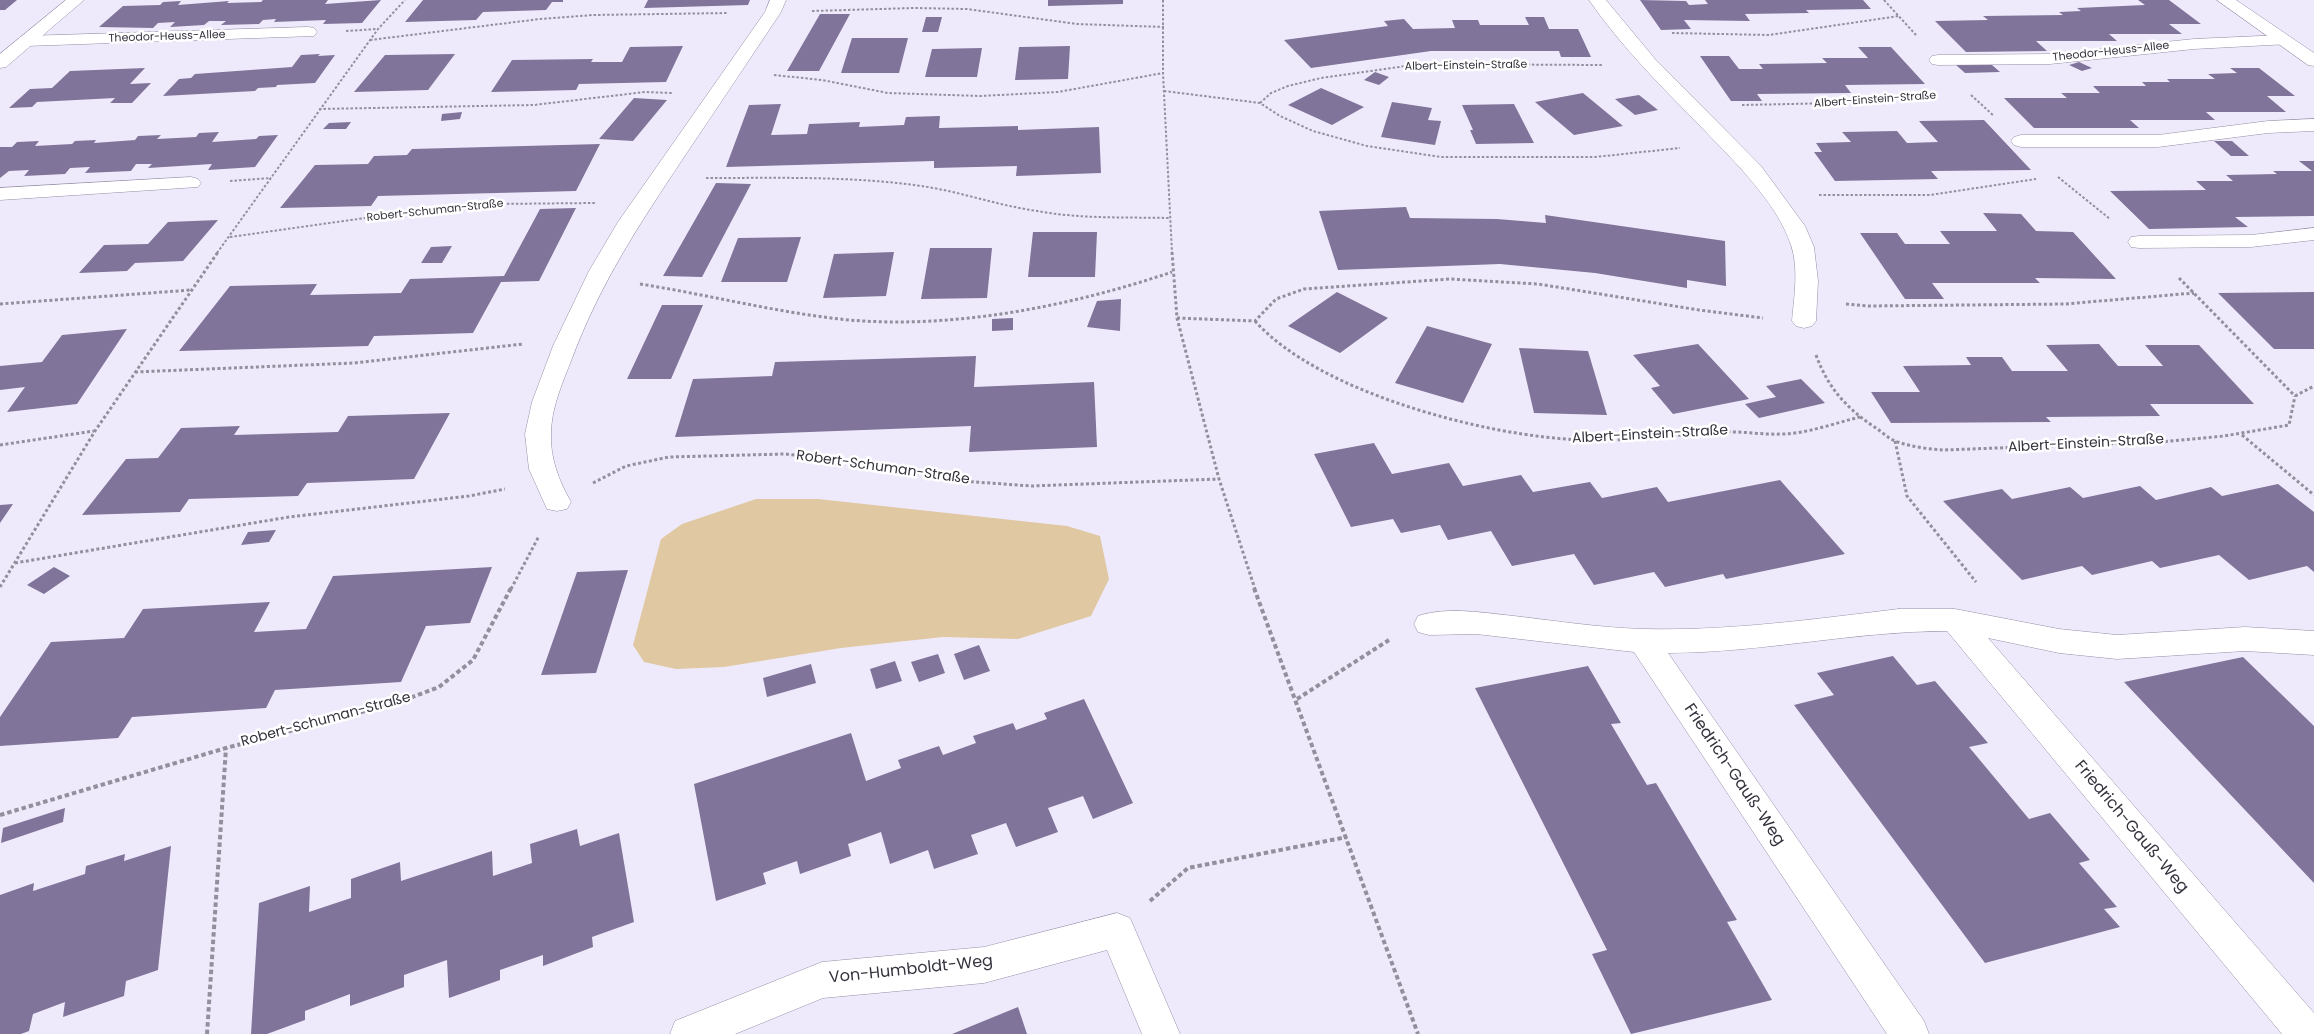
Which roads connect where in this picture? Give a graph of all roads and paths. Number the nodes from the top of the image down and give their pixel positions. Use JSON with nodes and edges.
{"nodes":[{"id":1,"x":76,"y":0,"type":"edge"},
{"id":2,"x":404,"y":0,"type":"edge"},
{"id":3,"x":1163,"y":0,"type":"edge"},
{"id":4,"x":1597,"y":0,"type":"edge"},
{"id":5,"x":2225,"y":0,"type":"edge"},
{"id":6,"x":776,"y":6,"type":"edge"},
{"id":7,"x":1900,"y":16,"type":"dead end"},
{"id":8,"x":1164,"y":27,"type":"junction"},
{"id":9,"x":308,"y":32,"type":"dead end"},
{"id":10,"x":1624,"y":32,"type":"junction"},
{"id":11,"x":370,"y":40,"type":"junction"},
{"id":12,"x":2283,"y":40,"type":"junction"},
{"id":13,"x":26,"y":41,"type":"junction"},
{"id":14,"x":1938,"y":60,"type":"dead end"},
{"id":15,"x":2314,"y":61,"type":"edge"},
{"id":16,"x":1649,"y":63,"type":"junction"},
{"id":17,"x":0,"y":64,"type":"edge"},
{"id":18,"x":731,"y":71,"type":"junction"},
{"id":19,"x":1163,"y":73,"type":"junction"},
{"id":20,"x":1164,"y":90,"type":"junction"},
{"id":21,"x":1940,"y":95,"type":"dead end"},
{"id":22,"x":716,"y":96,"type":"junction"},
{"id":23,"x":1260,"y":102,"type":"junction"},
{"id":24,"x":1692,"y":105,"type":"junction"},
{"id":25,"x":319,"y":109,"type":"junction"},
{"id":26,"x":2314,"y":125,"type":"edge"},
{"id":27,"x":1726,"y":141,"type":"junction"},
{"id":28,"x":2021,"y":141,"type":"dead end"},
{"id":29,"x":660,"y":178,"type":"junction"},
{"id":30,"x":2038,"y":179,"type":"dead end"},
{"id":31,"x":192,"y":183,"type":"dead end"},
{"id":32,"x":0,"y":194,"type":"edge"},
{"id":33,"x":1773,"y":196,"type":"junction"},
{"id":34,"x":641,"y":202,"type":"junction"},
{"id":35,"x":1169,"y":218,"type":"junction"},
{"id":36,"x":2314,"y":234,"type":"edge"},
{"id":37,"x":230,"y":237,"type":"junction"},
{"id":38,"x":2139,"y":242,"type":"dead end"},
{"id":39,"x":1172,"y":272,"type":"junction"},
{"id":40,"x":597,"y":279,"type":"junction"},
{"id":41,"x":191,"y":290,"type":"junction"},
{"id":42,"x":1806,"y":301,"type":"junction"},
{"id":43,"x":0,"y":304,"type":"edge"},
{"id":44,"x":1177,"y":318,"type":"junction"},
{"id":45,"x":1255,"y":321,"type":"junction"},
{"id":46,"x":1804,"y":321,"type":"junction"},
{"id":47,"x":567,"y":339,"type":"junction"},
{"id":48,"x":135,"y":372,"type":"junction"},
{"id":49,"x":2314,"y":386,"type":"edge"},
{"id":50,"x":2295,"y":396,"type":"junction"},
{"id":51,"x":1860,"y":417,"type":"junction"},
{"id":52,"x":95,"y":431,"type":"junction"},
{"id":53,"x":2242,"y":435,"type":"junction"},
{"id":54,"x":1895,"y":441,"type":"junction"},
{"id":55,"x":0,"y":444,"type":"edge"},
{"id":56,"x":1220,"y":478,"type":"junction"},
{"id":57,"x":545,"y":482,"type":"junction"},
{"id":58,"x":2314,"y":495,"type":"edge"},
{"id":59,"x":557,"y":502,"type":"junction"},
{"id":60,"x":14,"y":563,"type":"junction"},
{"id":61,"x":0,"y":587,"type":"edge"},
{"id":62,"x":1955,"y":620,"type":"junction"},
{"id":63,"x":1429,"y":624,"type":"joint"},
{"id":64,"x":2006,"y":630,"type":"junction"},
{"id":65,"x":1643,"y":641,"type":"junction"},
{"id":66,"x":2314,"y":643,"type":"edge"},
{"id":67,"x":1297,"y":699,"type":"junction"},
{"id":68,"x":226,"y":748,"type":"junction"},
{"id":69,"x":0,"y":815,"type":"edge"},
{"id":70,"x":1347,"y":837,"type":"junction"},
{"id":71,"x":1117,"y":930,"type":"junction"},
{"id":72,"x":207,"y":1034,"type":"edge"},
{"id":73,"x":689,"y":1034,"type":"edge"},
{"id":74,"x":1160,"y":1034,"type":"edge"},
{"id":75,"x":1418,"y":1034,"type":"edge"},
{"id":76,"x":1910,"y":1034,"type":"edge"},
{"id":77,"x":2307,"y":1034,"type":"edge"}],
"edges":[{"from":1,"to":13,"type":"street"},
{"from":2,"to":11,"type":"path"},
{"from":3,"to":8,"type":"path"},
{"from":4,"to":10,"type":"street"},
{"from":5,"to":12,"type":"street"},
{"from":6,"to":8,"type":"path"},
{"from":6,"to":11,"type":"path"},
{"from":6,"to":18,"type":"street"},
{"from":7,"to":10,"type":"path"},
{"from":8,"to":19,"type":"path"},
{"from":9,"to":13,"type":"street","name":"Theodor-Heuss-Allee"},
{"from":10,"to":16,"type":"street"},
{"from":11,"to":25,"type":"path"},
{"from":12,"to":14,"type":"street","name":"Theodor-Heuss-Allee"},
{"from":12,"to":15,"type":"street"},
{"from":13,"to":17,"type":"street"},
{"from":16,"to":23,"type":"path","name":"Albert-Einstein-Straße"},
{"from":16,"to":24,"type":"street"},
{"from":18,"to":19,"type":"path"},
{"from":18,"to":22,"type":"street"},
{"from":19,"to":20,"type":"path"},
{"from":20,"to":23,"type":"path"},
{"from":20,"to":35,"type":"path"},
{"from":21,"to":24,"type":"path","name":"Albert-Einstein-Straße"},
{"from":22,"to":25,"type":"path"},
{"from":22,"to":29,"type":"street"},
{"from":23,"to":27,"type":"path"},
{"from":24,"to":27,"type":"street"},
{"from":25,"to":37,"type":"path"},
{"from":26,"to":28,"type":"street"},
{"from":27,"to":33,"type":"street"},
{"from":29,"to":34,"type":"street"},
{"from":29,"to":35,"type":"path"},
{"from":30,"to":33,"type":"path"},
{"from":31,"to":32,"type":"street"},
{"from":33,"to":42,"type":"street"},
{"from":34,"to":37,"type":"path","name":"Robert-Schuman-Straße"},
{"from":34,"to":40,"type":"street"},
{"from":35,"to":39,"type":"path"},
{"from":36,"to":38,"type":"street"},
{"from":37,"to":41,"type":"path"},
{"from":39,"to":40,"type":"path"},
{"from":39,"to":44,"type":"path"},
{"from":40,"to":47,"type":"street"},
{"from":41,"to":43,"type":"path"},
{"from":41,"to":48,"type":"path"},
{"from":42,"to":46,"type":"street"},
{"from":42,"to":50,"type":"path"},
{"from":44,"to":45,"type":"path"},
{"from":44,"to":56,"type":"path"},
{"from":45,"to":46,"type":"path"},
{"from":45,"to":51,"type":"path","name":"Albert-Einstein-Straße"},
{"from":46,"to":51,"type":"path","name":"Albert-Einstein-Straße"},
{"from":47,"to":48,"type":"path"},
{"from":47,"to":57,"type":"street"},
{"from":48,"to":52,"type":"path"},
{"from":49,"to":50,"type":"path"},
{"from":50,"to":53,"type":"path","name":"Albert-Einstein-Straße"},
{"from":51,"to":54,"type":"path","name":"Albert-Einstein-Straße"},
{"from":52,"to":55,"type":"path"},
{"from":52,"to":60,"type":"path"},
{"from":53,"to":54,"type":"path","name":"Albert-Einstein-Straße"},
{"from":53,"to":58,"type":"path"},
{"from":54,"to":64,"type":"path"},
{"from":56,"to":59,"type":"path","name":"Robert-Schuman-Straße"},
{"from":56,"to":67,"type":"path"},
{"from":57,"to":59,"type":"street"},
{"from":57,"to":60,"type":"path"},
{"from":59,"to":68,"type":"path","name":"Robert-Schuman-Straße"},
{"from":60,"to":61,"type":"path"},
{"from":62,"to":64,"type":"street"},
{"from":62,"to":65,"type":"street"},
{"from":62,"to":77,"type":"street","name":"Friedrich-Gauß-Weg"},
{"from":63,"to":65,"type":"street"},
{"from":63,"to":67,"type":"path"},
{"from":64,"to":66,"type":"street"},
{"from":65,"to":76,"type":"street","name":"Friedrich-Gauß-Weg"},
{"from":67,"to":70,"type":"path"},
{"from":68,"to":69,"type":"path","name":"Robert-Schuman-Straße"},
{"from":68,"to":72,"type":"path"},
{"from":70,"to":71,"type":"path"},
{"from":70,"to":75,"type":"path"},
{"from":71,"to":73,"type":"street","name":"Von-Humboldt-Weg"},
{"from":71,"to":74,"type":"street"}]}
